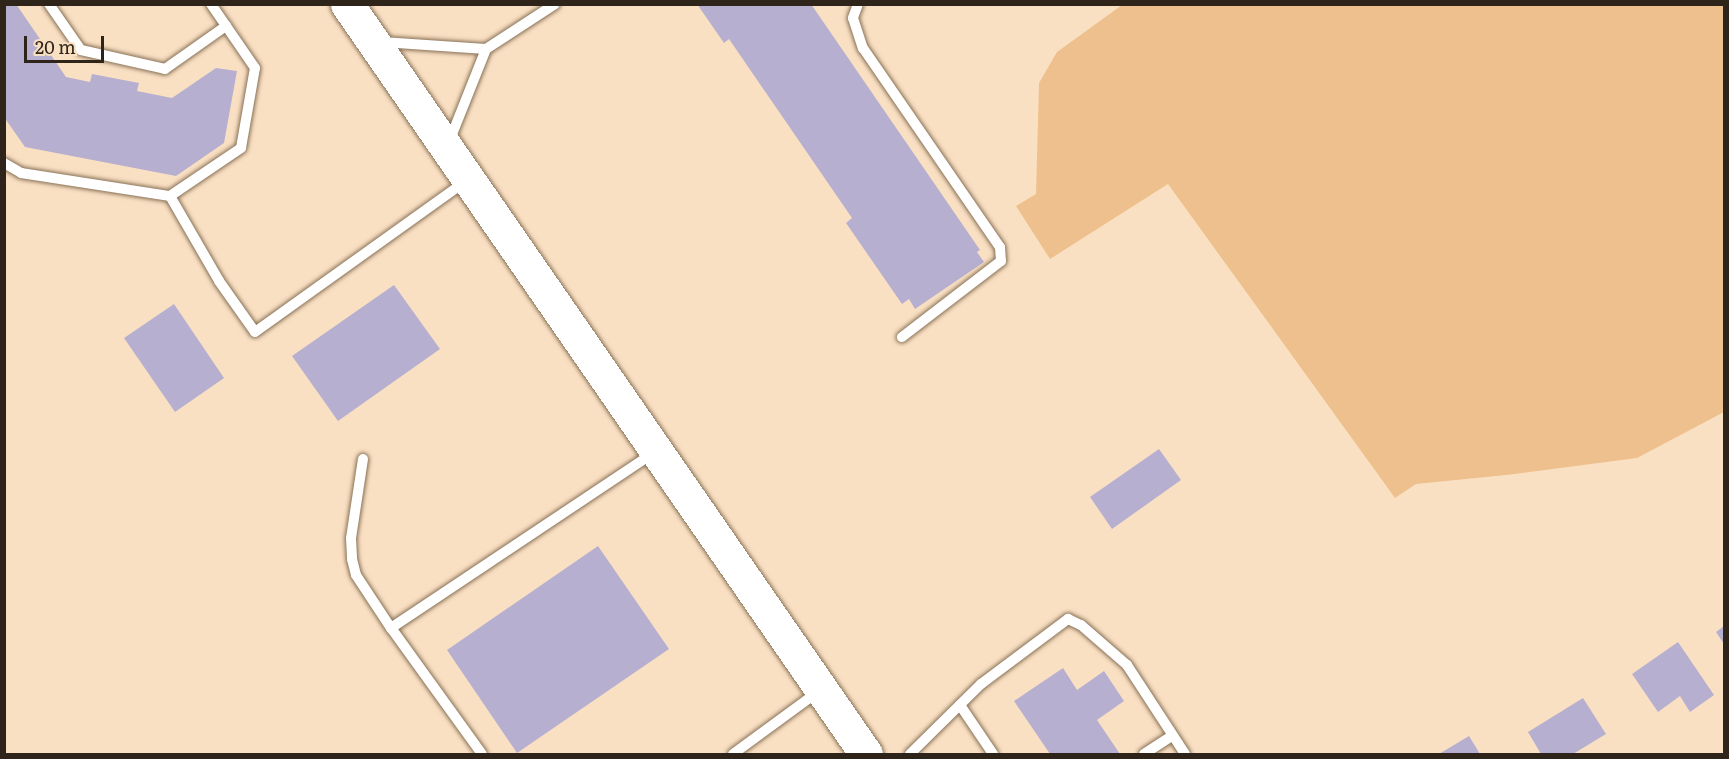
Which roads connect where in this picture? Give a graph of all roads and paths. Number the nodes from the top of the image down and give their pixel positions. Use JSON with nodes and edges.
{"nodes":[{"id":1,"x":49,"y":4,"type":"edge"},
{"id":2,"x":211,"y":4,"type":"edge"},
{"id":3,"x":347,"y":4,"type":"edge"},
{"id":4,"x":555,"y":4,"type":"edge"},
{"id":5,"x":858,"y":4,"type":"edge"},
{"id":6,"x":226,"y":26,"type":"junction"},
{"id":7,"x":372,"y":41,"type":"junction"},
{"id":8,"x":486,"y":49,"type":"junction"},
{"id":9,"x":446,"y":149,"type":"junction"},
{"id":10,"x":4,"y":162,"type":"edge"},
{"id":11,"x":467,"y":179,"type":"junction"},
{"id":12,"x":170,"y":196,"type":"junction"},
{"id":13,"x":902,"y":337,"type":"dead end"},
{"id":14,"x":656,"y":451,"type":"junction"},
{"id":15,"x":363,"y":459,"type":"dead end"},
{"id":16,"x":391,"y":628,"type":"junction"},
{"id":17,"x":821,"y":690,"type":"junction"},
{"id":18,"x":960,"y":705,"type":"junction"},
{"id":19,"x":1172,"y":736,"type":"junction"},
{"id":20,"x":482,"y":754,"type":"edge"},
{"id":21,"x":733,"y":754,"type":"edge"},
{"id":22,"x":866,"y":754,"type":"edge"},
{"id":23,"x":910,"y":754,"type":"edge"},
{"id":24,"x":993,"y":754,"type":"edge"},
{"id":25,"x":1144,"y":754,"type":"edge"},
{"id":26,"x":1185,"y":754,"type":"edge"}],
"edges":[{"from":1,"to":6,"type":"lane"},
{"from":2,"to":6,"type":"lane"},
{"from":3,"to":7,"type":"main road"},
{"from":4,"to":8,"type":"lane"},
{"from":5,"to":13,"type":"lane"},
{"from":6,"to":12,"type":"lane"},
{"from":7,"to":8,"type":"lane"},
{"from":7,"to":9,"type":"main road"},
{"from":8,"to":9,"type":"lane"},
{"from":9,"to":11,"type":"main road"},
{"from":10,"to":12,"type":"lane"},
{"from":11,"to":12,"type":"lane"},
{"from":11,"to":14,"type":"main road"},
{"from":14,"to":16,"type":"lane"},
{"from":14,"to":17,"type":"main road"},
{"from":15,"to":16,"type":"lane"},
{"from":16,"to":20,"type":"lane"},
{"from":17,"to":21,"type":"lane"},
{"from":17,"to":22,"type":"main road"},
{"from":18,"to":19,"type":"lane"},
{"from":18,"to":23,"type":"lane"},
{"from":18,"to":24,"type":"lane"},
{"from":19,"to":25,"type":"lane"},
{"from":19,"to":26,"type":"lane"}]}
